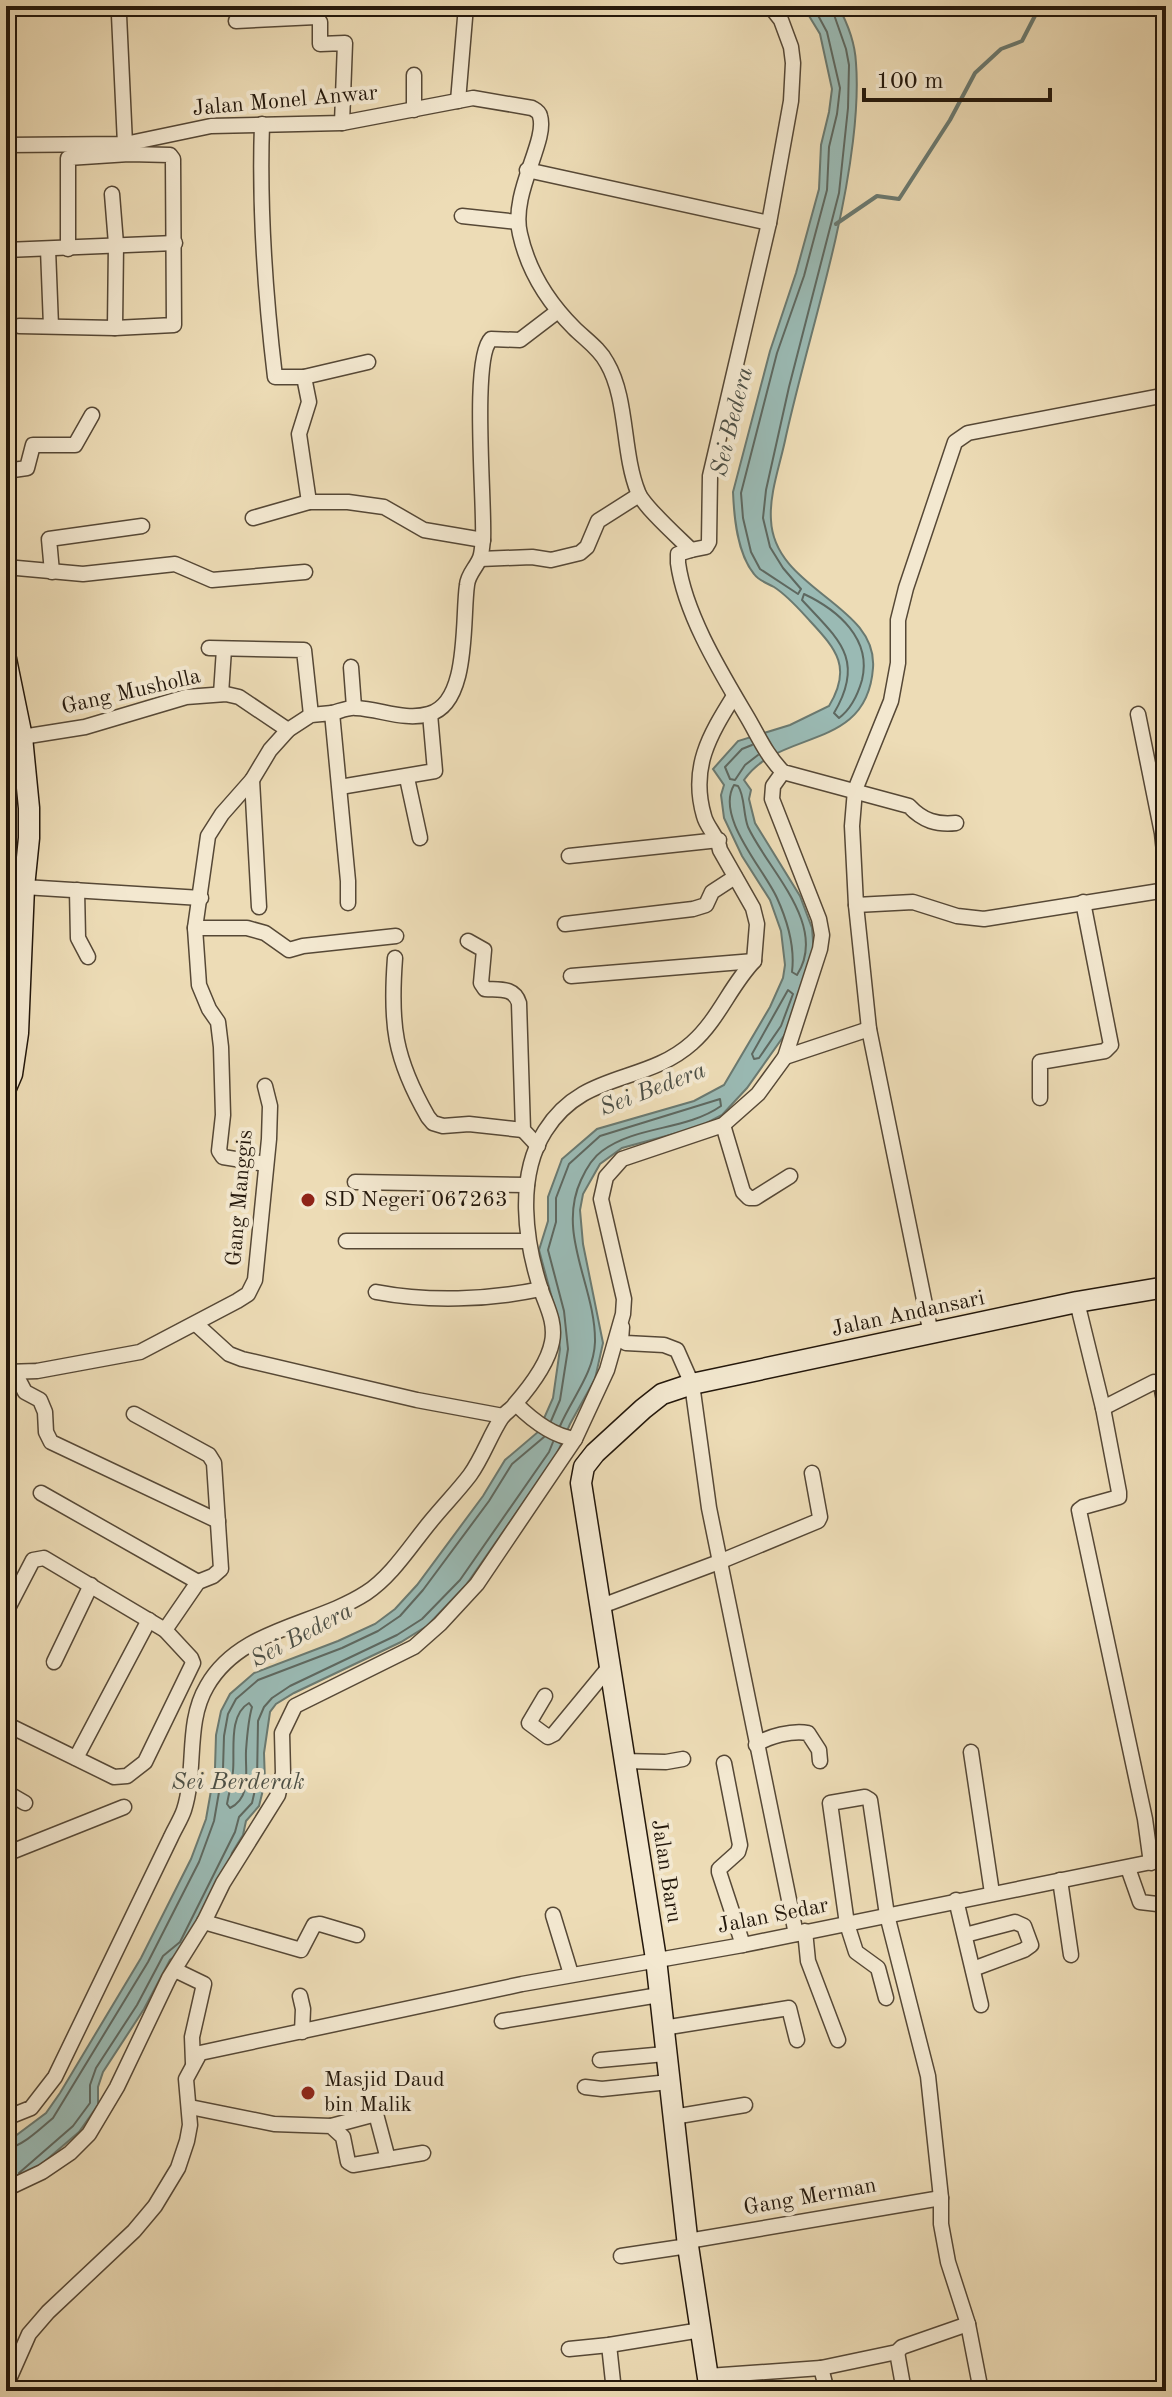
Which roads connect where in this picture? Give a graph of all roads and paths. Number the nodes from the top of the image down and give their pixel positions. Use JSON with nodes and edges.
{"nodes":[{"id":1,"x":466,"y":6,"type":"edge"},
{"id":2,"x":770,"y":6,"type":"edge"},
{"id":3,"x":119,"y":15,"type":"dead end"},
{"id":4,"x":236,"y":21,"type":"dead end"},
{"id":5,"x":414,"y":75,"type":"dead end"},
{"id":6,"x":458,"y":101,"type":"junction"},
{"id":7,"x":414,"y":110,"type":"junction"},
{"id":8,"x":342,"y":123,"type":"junction"},
{"id":9,"x":262,"y":124,"type":"junction"},
{"id":10,"x":125,"y":144,"type":"junction"},
{"id":11,"x":6,"y":145,"type":"edge"},
{"id":12,"x":527,"y":170,"type":"junction"},
{"id":13,"x":112,"y":194,"type":"dead end"},
{"id":14,"x":462,"y":216,"type":"dead end"},
{"id":15,"x":518,"y":222,"type":"junction"},
{"id":16,"x":769,"y":223,"type":"junction"},
{"id":17,"x":175,"y":243,"type":"junction"},
{"id":18,"x":116,"y":244,"type":"junction"},
{"id":19,"x":48,"y":249,"type":"junction"},
{"id":20,"x":68,"y":249,"type":"junction"},
{"id":21,"x":6,"y":250,"type":"edge"},
{"id":22,"x":558,"y":311,"type":"junction"},
{"id":23,"x":19,"y":326,"type":"dead end"},
{"id":24,"x":51,"y":326,"type":"junction"},
{"id":25,"x":115,"y":328,"type":"junction"},
{"id":26,"x":368,"y":362,"type":"dead end"},
{"id":27,"x":304,"y":377,"type":"junction"},
{"id":28,"x":1166,"y":395,"type":"edge"},
{"id":29,"x":92,"y":415,"type":"dead end"},
{"id":30,"x":6,"y":471,"type":"edge"},
{"id":31,"x":639,"y":495,"type":"junction"},
{"id":32,"x":309,"y":502,"type":"junction"},
{"id":33,"x":253,"y":518,"type":"dead end"},
{"id":34,"x":142,"y":526,"type":"dead end"},
{"id":35,"x":483,"y":540,"type":"junction"},
{"id":36,"x":691,"y":550,"type":"junction"},
{"id":37,"x":480,"y":559,"type":"junction"},
{"id":38,"x":6,"y":567,"type":"edge"},
{"id":39,"x":52,"y":572,"type":"junction"},
{"id":40,"x":305,"y":572,"type":"dead end"},
{"id":41,"x":6,"y":659,"type":"edge"},
{"id":42,"x":351,"y":667,"type":"dead end"},
{"id":43,"x":9,"y":689,"type":"edge"},
{"id":44,"x":221,"y":694,"type":"junction"},
{"id":45,"x":734,"y":696,"type":"junction"},
{"id":46,"x":354,"y":707,"type":"junction"},
{"id":47,"x":332,"y":713,"type":"junction"},
{"id":48,"x":430,"y":714,"type":"junction"},
{"id":49,"x":1138,"y":714,"type":"dead end"},
{"id":50,"x":311,"y":715,"type":"junction"},
{"id":51,"x":288,"y":730,"type":"junction"},
{"id":52,"x":22,"y":737,"type":"junction"},
{"id":53,"x":783,"y":772,"type":"junction"},
{"id":54,"x":407,"y":778,"type":"junction"},
{"id":55,"x":252,"y":780,"type":"junction"},
{"id":56,"x":340,"y":787,"type":"junction"},
{"id":57,"x":855,"y":790,"type":"junction"},
{"id":58,"x":956,"y":823,"type":"dead end"},
{"id":59,"x":420,"y":838,"type":"dead end"},
{"id":60,"x":719,"y":840,"type":"junction"},
{"id":61,"x":569,"y":856,"type":"dead end"},
{"id":62,"x":1166,"y":870,"type":"edge"},
{"id":63,"x":19,"y":875,"type":"edge"},
{"id":64,"x":735,"y":877,"type":"junction"},
{"id":65,"x":77,"y":890,"type":"junction"},
{"id":66,"x":1166,"y":890,"type":"edge"},
{"id":67,"x":201,"y":898,"type":"junction"},
{"id":68,"x":1083,"y":902,"type":"junction"},
{"id":69,"x":348,"y":903,"type":"dead end"},
{"id":70,"x":856,"y":905,"type":"junction"},
{"id":71,"x":259,"y":907,"type":"dead end"},
{"id":72,"x":565,"y":924,"type":"dead end"},
{"id":73,"x":195,"y":928,"type":"junction"},
{"id":74,"x":396,"y":936,"type":"dead end"},
{"id":75,"x":468,"y":941,"type":"dead end"},
{"id":76,"x":88,"y":957,"type":"dead end"},
{"id":77,"x":395,"y":958,"type":"dead end"},
{"id":78,"x":754,"y":961,"type":"junction"},
{"id":79,"x":14,"y":969,"type":"edge"},
{"id":80,"x":571,"y":976,"type":"dead end"},
{"id":81,"x":869,"y":1029,"type":"junction"},
{"id":82,"x":785,"y":1057,"type":"junction"},
{"id":83,"x":265,"y":1086,"type":"dead end"},
{"id":84,"x":6,"y":1088,"type":"edge"},
{"id":85,"x":1040,"y":1098,"type":"dead end"},
{"id":86,"x":723,"y":1125,"type":"junction"},
{"id":87,"x":523,"y":1130,"type":"junction"},
{"id":88,"x":538,"y":1146,"type":"junction"},
{"id":89,"x":266,"y":1164,"type":"junction"},
{"id":90,"x":790,"y":1176,"type":"dead end"},
{"id":91,"x":355,"y":1182,"type":"dead end"},
{"id":92,"x":527,"y":1185,"type":"junction"},
{"id":93,"x":346,"y":1241,"type":"dead end"},
{"id":94,"x":527,"y":1241,"type":"junction"},
{"id":95,"x":1166,"y":1287,"type":"edge"},
{"id":96,"x":541,"y":1289,"type":"junction"},
{"id":97,"x":376,"y":1292,"type":"dead end"},
{"id":98,"x":1077,"y":1302,"type":"junction"},
{"id":99,"x":623,"y":1314,"type":"junction"},
{"id":100,"x":196,"y":1324,"type":"junction"},
{"id":101,"x":931,"y":1334,"type":"junction"},
{"id":102,"x":11,"y":1372,"type":"edge"},
{"id":103,"x":692,"y":1384,"type":"junction"},
{"id":104,"x":662,"y":1394,"type":"joint"},
{"id":105,"x":516,"y":1404,"type":"junction"},
{"id":106,"x":1103,"y":1408,"type":"junction"},
{"id":107,"x":1166,"y":1411,"type":"edge"},
{"id":108,"x":134,"y":1414,"type":"dead end"},
{"id":109,"x":503,"y":1416,"type":"junction"},
{"id":110,"x":570,"y":1438,"type":"junction"},
{"id":111,"x":812,"y":1473,"type":"dead end"},
{"id":112,"x":41,"y":1493,"type":"dead end"},
{"id":113,"x":218,"y":1521,"type":"junction"},
{"id":114,"x":719,"y":1562,"type":"junction"},
{"id":115,"x":198,"y":1582,"type":"junction"},
{"id":116,"x":91,"y":1585,"type":"junction"},
{"id":117,"x":599,"y":1607,"type":"junction"},
{"id":118,"x":6,"y":1612,"type":"edge"},
{"id":119,"x":149,"y":1620,"type":"junction"},
{"id":120,"x":165,"y":1630,"type":"junction"},
{"id":121,"x":54,"y":1662,"type":"dead end"},
{"id":122,"x":610,"y":1666,"type":"junction"},
{"id":123,"x":545,"y":1696,"type":"dead end"},
{"id":124,"x":6,"y":1724,"type":"edge"},
{"id":125,"x":756,"y":1745,"type":"junction"},
{"id":126,"x":971,"y":1752,"type":"dead end"},
{"id":127,"x":76,"y":1758,"type":"junction"},
{"id":128,"x":683,"y":1759,"type":"dead end"},
{"id":129,"x":623,"y":1761,"type":"junction"},
{"id":130,"x":820,"y":1761,"type":"dead end"},
{"id":131,"x":724,"y":1763,"type":"dead end"},
{"id":132,"x":6,"y":1792,"type":"edge"},
{"id":133,"x":25,"y":1803,"type":"dead end"},
{"id":134,"x":124,"y":1807,"type":"dead end"},
{"id":135,"x":6,"y":1854,"type":"edge"},
{"id":136,"x":1158,"y":1861,"type":"edge"},
{"id":137,"x":1128,"y":1868,"type":"junction"},
{"id":138,"x":1060,"y":1880,"type":"junction"},
{"id":139,"x":992,"y":1893,"type":"junction"},
{"id":140,"x":956,"y":1900,"type":"junction"},
{"id":141,"x":1166,"y":1905,"type":"edge"},
{"id":142,"x":553,"y":1915,"type":"dead end"},
{"id":143,"x":887,"y":1915,"type":"junction"},
{"id":144,"x":204,"y":1922,"type":"junction"},
{"id":145,"x":847,"y":1924,"type":"junction"},
{"id":146,"x":801,"y":1933,"type":"junction"},
{"id":147,"x":357,"y":1935,"type":"dead end"},
{"id":148,"x":965,"y":1935,"type":"junction"},
{"id":149,"x":743,"y":1945,"type":"junction"},
{"id":150,"x":1071,"y":1955,"type":"dead end"},
{"id":151,"x":656,"y":1959,"type":"junction"},
{"id":152,"x":973,"y":1969,"type":"junction"},
{"id":153,"x":175,"y":1970,"type":"junction"},
{"id":154,"x":571,"y":1974,"type":"junction"},
{"id":155,"x":659,"y":1995,"type":"junction"},
{"id":156,"x":300,"y":1996,"type":"dead end"},
{"id":157,"x":886,"y":1998,"type":"dead end"},
{"id":158,"x":981,"y":2005,"type":"dead end"},
{"id":159,"x":502,"y":2021,"type":"dead end"},
{"id":160,"x":663,"y":2028,"type":"junction"},
{"id":161,"x":302,"y":2032,"type":"junction"},
{"id":162,"x":797,"y":2040,"type":"dead end"},
{"id":163,"x":838,"y":2040,"type":"dead end"},
{"id":164,"x":665,"y":2054,"type":"junction"},
{"id":165,"x":196,"y":2058,"type":"junction"},
{"id":166,"x":600,"y":2060,"type":"dead end"},
{"id":167,"x":669,"y":2082,"type":"junction"},
{"id":168,"x":585,"y":2087,"type":"dead end"},
{"id":169,"x":745,"y":2105,"type":"dead end"},
{"id":170,"x":190,"y":2107,"type":"junction"},
{"id":171,"x":673,"y":2117,"type":"junction"},
{"id":172,"x":6,"y":2118,"type":"edge"},
{"id":173,"x":331,"y":2126,"type":"junction"},
{"id":174,"x":423,"y":2153,"type":"dead end"},
{"id":175,"x":388,"y":2159,"type":"junction"},
{"id":176,"x":6,"y":2189,"type":"edge"},
{"id":177,"x":941,"y":2198,"type":"junction"},
{"id":178,"x":688,"y":2244,"type":"junction"},
{"id":179,"x":621,"y":2256,"type":"dead end"},
{"id":180,"x":968,"y":2324,"type":"junction"},
{"id":181,"x":701,"y":2330,"type":"junction"},
{"id":182,"x":609,"y":2345,"type":"junction"},
{"id":183,"x":569,"y":2349,"type":"dead end"},
{"id":184,"x":897,"y":2352,"type":"junction"},
{"id":185,"x":821,"y":2368,"type":"junction"},
{"id":186,"x":709,"y":2383,"type":"edge"},
{"id":187,"x":6,"y":2386,"type":"edge"},
{"id":188,"x":614,"y":2391,"type":"edge"},
{"id":189,"x":827,"y":2391,"type":"edge"},
{"id":190,"x":904,"y":2391,"type":"edge"},
{"id":191,"x":981,"y":2391,"type":"edge"}],
"edges":[{"from":1,"to":6,"type":"street"},
{"from":2,"to":16,"type":"street"},
{"from":3,"to":10,"type":"street"},
{"from":4,"to":8,"type":"street"},
{"from":5,"to":7,"type":"street"},
{"from":6,"to":7,"type":"street","name":"Jalan Monel Anwar"},
{"from":6,"to":12,"type":"street","name":"Jalan Monel Anwar"},
{"from":7,"to":8,"type":"street","name":"Jalan Monel Anwar"},
{"from":8,"to":9,"type":"street","name":"Jalan Monel Anwar"},
{"from":9,"to":10,"type":"street","name":"Jalan Monel Anwar"},
{"from":9,"to":27,"type":"street"},
{"from":10,"to":11,"type":"street","name":"Jalan Monel Anwar"},
{"from":12,"to":15,"type":"street","name":"Jalan Monel Anwar"},
{"from":12,"to":16,"type":"street"},
{"from":13,"to":18,"type":"street"},
{"from":14,"to":15,"type":"street"},
{"from":15,"to":22,"type":"street","name":"Jalan Monel Anwar"},
{"from":16,"to":36,"type":"street"},
{"from":17,"to":18,"type":"street"},
{"from":17,"to":20,"type":"street"},
{"from":17,"to":25,"type":"street"},
{"from":18,"to":20,"type":"street"},
{"from":18,"to":25,"type":"street"},
{"from":19,"to":20,"type":"street"},
{"from":19,"to":21,"type":"street"},
{"from":19,"to":24,"type":"street"},
{"from":22,"to":31,"type":"street","name":"Jalan Monel Anwar"},
{"from":22,"to":35,"type":"street"},
{"from":23,"to":24,"type":"street"},
{"from":24,"to":25,"type":"street"},
{"from":26,"to":27,"type":"street"},
{"from":27,"to":32,"type":"street"},
{"from":28,"to":57,"type":"street"},
{"from":29,"to":30,"type":"street"},
{"from":31,"to":36,"type":"street"},
{"from":31,"to":37,"type":"street"},
{"from":32,"to":33,"type":"street"},
{"from":32,"to":35,"type":"street"},
{"from":34,"to":39,"type":"street"},
{"from":35,"to":37,"type":"street"},
{"from":36,"to":45,"type":"street"},
{"from":37,"to":48,"type":"street"},
{"from":38,"to":39,"type":"street"},
{"from":39,"to":40,"type":"street"},
{"from":41,"to":43,"type":"street"},
{"from":42,"to":46,"type":"street"},
{"from":43,"to":52,"type":"street"},
{"from":44,"to":50,"type":"street"},
{"from":44,"to":51,"type":"street","name":"Gang Musholla"},
{"from":44,"to":52,"type":"street","name":"Gang Musholla"},
{"from":45,"to":53,"type":"street"},
{"from":45,"to":60,"type":"street"},
{"from":46,"to":47,"type":"street"},
{"from":46,"to":48,"type":"street"},
{"from":47,"to":50,"type":"street"},
{"from":47,"to":56,"type":"street"},
{"from":48,"to":54,"type":"street"},
{"from":49,"to":62,"type":"street"},
{"from":50,"to":51,"type":"street"},
{"from":51,"to":55,"type":"street"},
{"from":52,"to":63,"type":"street"},
{"from":53,"to":57,"type":"street"},
{"from":53,"to":82,"type":"street"},
{"from":54,"to":56,"type":"street"},
{"from":54,"to":59,"type":"street"},
{"from":55,"to":67,"type":"street"},
{"from":55,"to":71,"type":"street"},
{"from":56,"to":69,"type":"street"},
{"from":57,"to":58,"type":"street"},
{"from":57,"to":70,"type":"street"},
{"from":60,"to":61,"type":"street"},
{"from":60,"to":64,"type":"street"},
{"from":63,"to":65,"type":"street"},
{"from":63,"to":79,"type":"street"},
{"from":64,"to":72,"type":"street"},
{"from":64,"to":78,"type":"street"},
{"from":65,"to":67,"type":"street"},
{"from":65,"to":76,"type":"street"},
{"from":66,"to":68,"type":"street"},
{"from":67,"to":73,"type":"street"},
{"from":68,"to":70,"type":"street"},
{"from":68,"to":85,"type":"street"},
{"from":70,"to":81,"type":"street"},
{"from":73,"to":74,"type":"street"},
{"from":73,"to":89,"type":"street"},
{"from":75,"to":87,"type":"street"},
{"from":77,"to":87,"type":"street"},
{"from":78,"to":80,"type":"street"},
{"from":78,"to":88,"type":"street"},
{"from":79,"to":84,"type":"street"},
{"from":81,"to":82,"type":"street"},
{"from":81,"to":101,"type":"street"},
{"from":82,"to":86,"type":"street"},
{"from":83,"to":89,"type":"street","name":"Gang Manggis"},
{"from":86,"to":90,"type":"street"},
{"from":86,"to":99,"type":"street"},
{"from":87,"to":88,"type":"street"},
{"from":88,"to":92,"type":"street"},
{"from":89,"to":100,"type":"street","name":"Gang Manggis"},
{"from":91,"to":92,"type":"street"},
{"from":92,"to":94,"type":"street"},
{"from":93,"to":94,"type":"street"},
{"from":94,"to":96,"type":"street"},
{"from":95,"to":98,"type":"street","name":"Jalan Andansari"},
{"from":96,"to":97,"type":"street"},
{"from":96,"to":105,"type":"street"},
{"from":98,"to":101,"type":"street","name":"Jalan Andansari"},
{"from":98,"to":106,"type":"street"},
{"from":99,"to":103,"type":"street"},
{"from":99,"to":110,"type":"street"},
{"from":100,"to":102,"type":"street","name":"Gang Manggis"},
{"from":100,"to":109,"type":"street"},
{"from":101,"to":103,"type":"street","name":"Jalan Andansari"},
{"from":102,"to":113,"type":"street"},
{"from":103,"to":104,"type":"street","name":"Jalan Andansari"},
{"from":103,"to":114,"type":"street"},
{"from":104,"to":117,"type":"street","name":"Jalan Baru"},
{"from":105,"to":109,"type":"street"},
{"from":105,"to":110,"type":"street"},
{"from":106,"to":107,"type":"street"},
{"from":106,"to":136,"type":"street"},
{"from":108,"to":113,"type":"street"},
{"from":109,"to":172,"type":"street"},
{"from":110,"to":144,"type":"street"},
{"from":111,"to":114,"type":"street"},
{"from":112,"to":115,"type":"street"},
{"from":113,"to":115,"type":"street"},
{"from":114,"to":117,"type":"street"},
{"from":114,"to":125,"type":"street"},
{"from":115,"to":120,"type":"street"},
{"from":116,"to":118,"type":"street"},
{"from":116,"to":119,"type":"street"},
{"from":116,"to":121,"type":"street"},
{"from":117,"to":122,"type":"street","name":"Jalan Baru"},
{"from":119,"to":120,"type":"street"},
{"from":119,"to":127,"type":"street"},
{"from":120,"to":127,"type":"street"},
{"from":122,"to":123,"type":"street"},
{"from":122,"to":129,"type":"street","name":"Jalan Baru"},
{"from":124,"to":127,"type":"street"},
{"from":125,"to":130,"type":"street"},
{"from":125,"to":146,"type":"street"},
{"from":126,"to":139,"type":"street"},
{"from":128,"to":129,"type":"street"},
{"from":129,"to":151,"type":"street","name":"Jalan Baru"},
{"from":131,"to":149,"type":"street"},
{"from":132,"to":133,"type":"street"},
{"from":134,"to":135,"type":"street"},
{"from":136,"to":137,"type":"street","name":"Jalan Sedar"},
{"from":137,"to":138,"type":"street","name":"Jalan Sedar"},
{"from":137,"to":141,"type":"street"},
{"from":138,"to":139,"type":"street","name":"Jalan Sedar"},
{"from":138,"to":150,"type":"street"},
{"from":139,"to":140,"type":"street","name":"Jalan Sedar"},
{"from":140,"to":143,"type":"street","name":"Jalan Sedar"},
{"from":140,"to":148,"type":"street"},
{"from":142,"to":154,"type":"street"},
{"from":143,"to":145,"type":"street","name":"Jalan Sedar"},
{"from":143,"to":145,"type":"street"},
{"from":143,"to":177,"type":"street"},
{"from":144,"to":147,"type":"street"},
{"from":144,"to":153,"type":"street"},
{"from":145,"to":146,"type":"street","name":"Jalan Sedar"},
{"from":145,"to":157,"type":"street"},
{"from":146,"to":149,"type":"street","name":"Jalan Sedar"},
{"from":146,"to":163,"type":"street"},
{"from":148,"to":152,"type":"street"},
{"from":148,"to":152,"type":"street"},
{"from":149,"to":151,"type":"street","name":"Jalan Sedar"},
{"from":151,"to":154,"type":"street","name":"Jalan Sedar"},
{"from":151,"to":155,"type":"street","name":"Jalan Baru"},
{"from":152,"to":158,"type":"street"},
{"from":153,"to":165,"type":"street"},
{"from":153,"to":176,"type":"street"},
{"from":154,"to":161,"type":"street","name":"Jalan Sedar"},
{"from":155,"to":159,"type":"street"},
{"from":155,"to":160,"type":"street","name":"Jalan Baru"},
{"from":156,"to":161,"type":"street"},
{"from":160,"to":162,"type":"street"},
{"from":160,"to":164,"type":"street","name":"Jalan Baru"},
{"from":161,"to":165,"type":"street","name":"Jalan Sedar"},
{"from":164,"to":166,"type":"street"},
{"from":164,"to":167,"type":"street","name":"Jalan Baru"},
{"from":165,"to":170,"type":"street"},
{"from":167,"to":168,"type":"street"},
{"from":167,"to":171,"type":"street","name":"Jalan Baru"},
{"from":169,"to":171,"type":"street"},
{"from":170,"to":173,"type":"street"},
{"from":170,"to":187,"type":"street"},
{"from":171,"to":178,"type":"street","name":"Jalan Baru"},
{"from":173,"to":175,"type":"street"},
{"from":173,"to":175,"type":"street"},
{"from":174,"to":175,"type":"street"},
{"from":177,"to":178,"type":"street","name":"Gang Merman"},
{"from":177,"to":180,"type":"street"},
{"from":178,"to":179,"type":"street","name":"Gang Merman"},
{"from":178,"to":181,"type":"street","name":"Jalan Baru"},
{"from":180,"to":184,"type":"street"},
{"from":180,"to":191,"type":"street"},
{"from":181,"to":182,"type":"street"},
{"from":181,"to":186,"type":"street","name":"Jalan Baru"},
{"from":182,"to":183,"type":"street"},
{"from":182,"to":188,"type":"street"},
{"from":184,"to":185,"type":"street"},
{"from":184,"to":190,"type":"street"},
{"from":185,"to":186,"type":"street"},
{"from":185,"to":189,"type":"street"}]}
